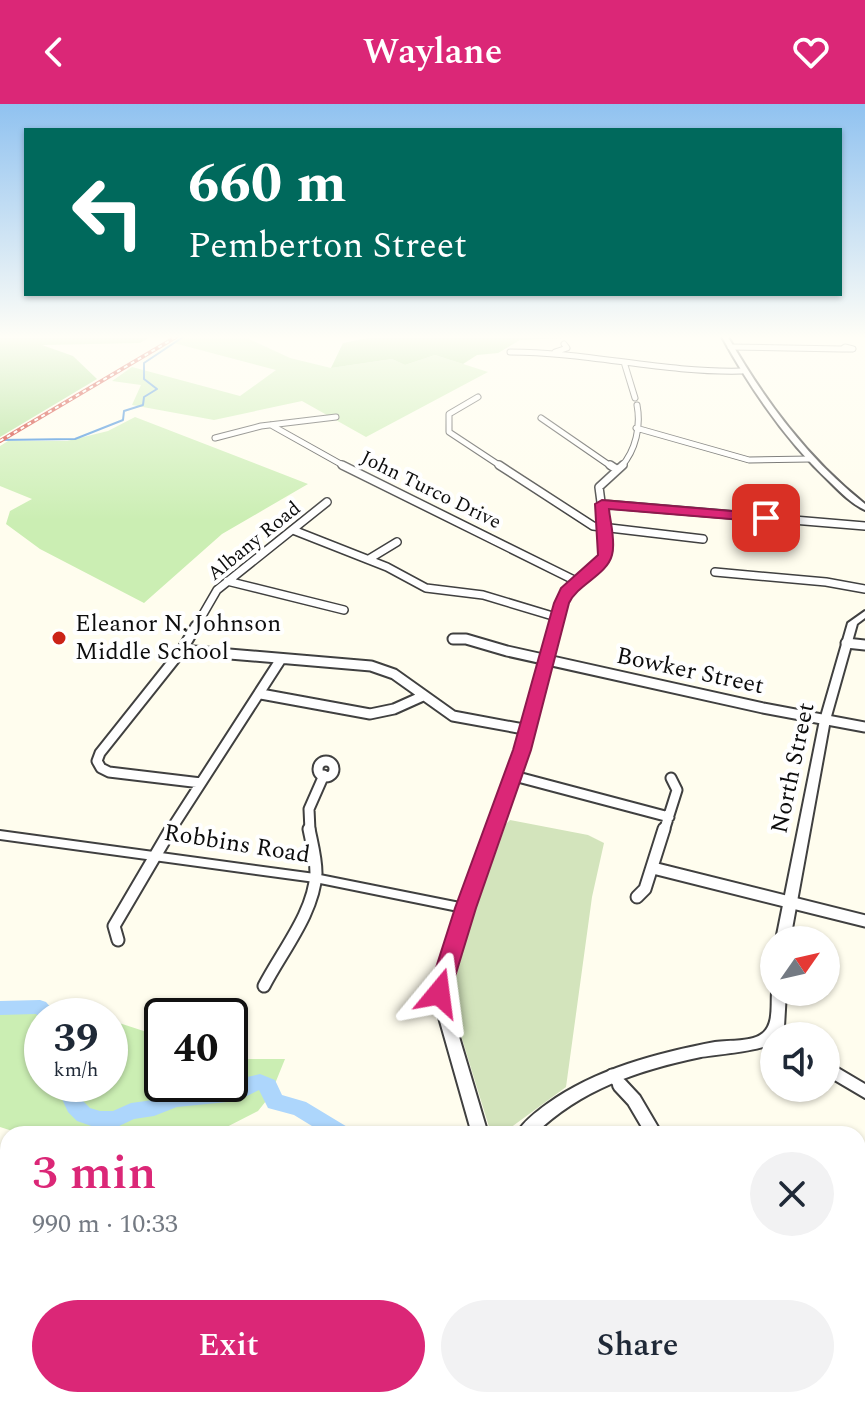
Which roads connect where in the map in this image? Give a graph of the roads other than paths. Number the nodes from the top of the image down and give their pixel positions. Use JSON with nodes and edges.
{"nodes":[{"id":1,"x":477,"y":398,"type":"edge"},
{"id":2,"x":635,"y":398,"type":"edge"},
{"id":3,"x":763,"y":398,"type":"edge"},
{"id":4,"x":336,"y":417,"type":"dead end"},
{"id":5,"x":541,"y":418,"type":"dead end"},
{"id":6,"x":271,"y":425,"type":"junction"},
{"id":7,"x":636,"y":428,"type":"junction"},
{"id":8,"x":215,"y":438,"type":"dead end"},
{"id":9,"x":810,"y":459,"type":"junction"},
{"id":10,"x":616,"y":469,"type":"junction"},
{"id":11,"x":327,"y":502,"type":"dead end"},
{"id":12,"x":602,"y":504,"type":"junction"},
{"id":13,"x":865,"y":508,"type":"edge"},
{"id":14,"x":865,"y":526,"type":"edge"},
{"id":15,"x":603,"y":528,"type":"junction"},
{"id":16,"x":293,"y":530,"type":"junction"},
{"id":17,"x":703,"y":539,"type":"dead end"},
{"id":18,"x":397,"y":542,"type":"dead end"},
{"id":19,"x":369,"y":559,"type":"junction"},
{"id":20,"x":715,"y":572,"type":"dead end"},
{"id":21,"x":227,"y":581,"type":"junction"},
{"id":22,"x":578,"y":582,"type":"junction"},
{"id":23,"x":865,"y":589,"type":"edge"},
{"id":24,"x":344,"y":610,"type":"dead end"},
{"id":25,"x":865,"y":614,"type":"edge"},
{"id":26,"x":556,"y":617,"type":"junction"},
{"id":27,"x":453,"y":639,"type":"dead end"},
{"id":28,"x":846,"y":643,"type":"junction"},
{"id":29,"x":865,"y":645,"type":"edge"},
{"id":30,"x":182,"y":650,"type":"junction"},
{"id":31,"x":281,"y":659,"type":"junction"},
{"id":32,"x":547,"y":660,"type":"junction"},
{"id":33,"x":261,"y":694,"type":"junction"},
{"id":34,"x":423,"y":696,"type":"junction"},
{"id":35,"x":825,"y":720,"type":"junction"},
{"id":36,"x":865,"y":727,"type":"edge"},
{"id":37,"x":529,"y":730,"type":"junction"},
{"id":38,"x":324,"y":775,"type":"dead end"},
{"id":39,"x":514,"y":776,"type":"junction"},
{"id":40,"x":671,"y":778,"type":"dead end"},
{"id":41,"x":201,"y":783,"type":"junction"},
{"id":42,"x":669,"y":817,"type":"junction"},
{"id":43,"x":0,"y":835,"type":"edge"},
{"id":44,"x":155,"y":854,"type":"junction"},
{"id":45,"x":653,"y":868,"type":"junction"},
{"id":46,"x":315,"y":878,"type":"junction"},
{"id":47,"x":637,"y":897,"type":"dead end"},
{"id":48,"x":788,"y":902,"type":"junction"},
{"id":49,"x":465,"y":908,"type":"junction"},
{"id":50,"x":865,"y":921,"type":"edge"},
{"id":51,"x":785,"y":926,"type":"edge"},
{"id":52,"x":118,"y":940,"type":"dead end"},
{"id":53,"x":264,"y":986,"type":"dead end"},
{"id":54,"x":760,"y":1042,"type":"edge"},
{"id":55,"x":612,"y":1075,"type":"junction"},
{"id":56,"x":840,"y":1076,"type":"edge"},
{"id":57,"x":865,"y":1092,"type":"edge"},
{"id":58,"x":478,"y":1126,"type":"edge"},
{"id":59,"x":532,"y":1126,"type":"edge"},
{"id":60,"x":649,"y":1126,"type":"edge"}],
"edges":[{"from":1,"to":15,"type":"street"},
{"from":2,"to":7,"type":"street"},
{"from":3,"to":9,"type":"street"},
{"from":4,"to":6,"type":"street"},
{"from":5,"to":10,"type":"street"},
{"from":6,"to":8,"type":"street"},
{"from":6,"to":22,"type":"street","name":"John Turco Drive"},
{"from":7,"to":9,"type":"street"},
{"from":7,"to":10,"type":"street"},
{"from":9,"to":13,"type":"street"},
{"from":10,"to":12,"type":"street"},
{"from":11,"to":16,"type":"street","name":"Albany Road"},
{"from":12,"to":14,"type":"street"},
{"from":12,"to":15,"type":"street"},
{"from":15,"to":17,"type":"street"},
{"from":15,"to":22,"type":"street"},
{"from":16,"to":19,"type":"street"},
{"from":16,"to":21,"type":"street","name":"Albany Road"},
{"from":18,"to":19,"type":"street"},
{"from":19,"to":26,"type":"street"},
{"from":20,"to":23,"type":"street"},
{"from":21,"to":24,"type":"street"},
{"from":21,"to":30,"type":"street","name":"Albany Road"},
{"from":22,"to":26,"type":"street"},
{"from":25,"to":28,"type":"street","name":"North Street"},
{"from":26,"to":32,"type":"street"},
{"from":27,"to":32,"type":"street","name":"Bowker Street"},
{"from":28,"to":29,"type":"street"},
{"from":28,"to":35,"type":"street","name":"North Street"},
{"from":30,"to":31,"type":"street"},
{"from":30,"to":41,"type":"street","name":"Albany Road"},
{"from":31,"to":33,"type":"street"},
{"from":31,"to":34,"type":"street"},
{"from":32,"to":35,"type":"street","name":"Bowker Street"},
{"from":32,"to":37,"type":"street"},
{"from":33,"to":34,"type":"street"},
{"from":33,"to":41,"type":"street"},
{"from":34,"to":37,"type":"street"},
{"from":35,"to":36,"type":"street","name":"Bowker Street"},
{"from":35,"to":48,"type":"street","name":"North Street"},
{"from":37,"to":39,"type":"street"},
{"from":38,"to":46,"type":"street"},
{"from":39,"to":42,"type":"street"},
{"from":39,"to":49,"type":"street"},
{"from":40,"to":42,"type":"street"},
{"from":41,"to":44,"type":"street"},
{"from":42,"to":45,"type":"street"},
{"from":43,"to":44,"type":"street","name":"Robbins Road"},
{"from":44,"to":46,"type":"street","name":"Robbins Road"},
{"from":44,"to":52,"type":"street"},
{"from":45,"to":47,"type":"street"},
{"from":45,"to":48,"type":"street"},
{"from":46,"to":49,"type":"street","name":"Robbins Road"},
{"from":46,"to":53,"type":"street"},
{"from":48,"to":50,"type":"street"},
{"from":48,"to":51,"type":"street","name":"North Street"},
{"from":49,"to":58,"type":"street"},
{"from":54,"to":55,"type":"street"},
{"from":55,"to":59,"type":"street"},
{"from":55,"to":60,"type":"street"},
{"from":56,"to":57,"type":"street"}]}
